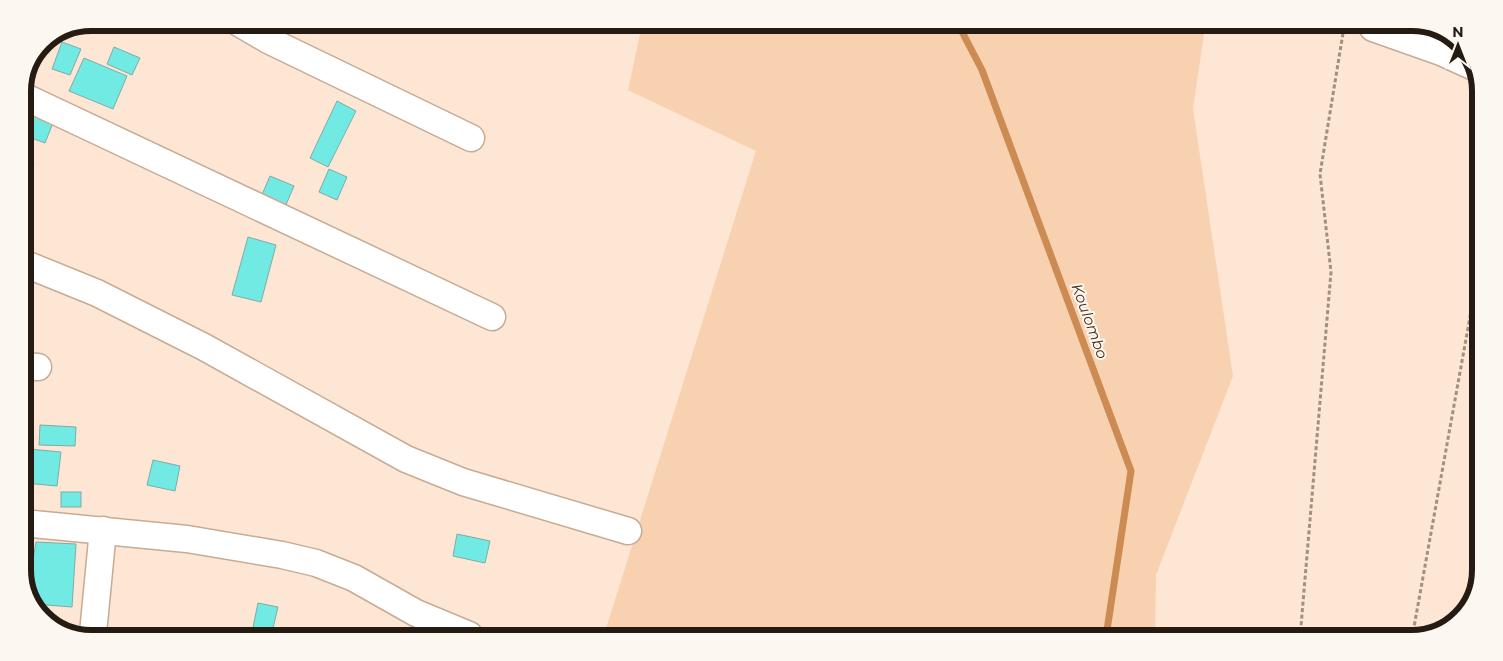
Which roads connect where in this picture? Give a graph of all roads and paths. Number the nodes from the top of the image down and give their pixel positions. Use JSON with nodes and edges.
{"nodes":[{"id":1,"x":253,"y":31,"type":"edge"},
{"id":2,"x":1344,"y":31,"type":"edge"},
{"id":3,"x":1382,"y":31,"type":"edge"},
{"id":4,"x":1465,"y":63,"type":"edge"},
{"id":5,"x":31,"y":100,"type":"edge"},
{"id":6,"x":471,"y":138,"type":"dead end"},
{"id":7,"x":31,"y":266,"type":"edge"},
{"id":8,"x":1472,"y":300,"type":"edge"},
{"id":9,"x":492,"y":317,"type":"dead end"},
{"id":10,"x":31,"y":524,"type":"edge"},
{"id":11,"x":103,"y":530,"type":"junction"},
{"id":12,"x":628,"y":531,"type":"dead end"},
{"id":13,"x":93,"y":630,"type":"edge"},
{"id":14,"x":458,"y":630,"type":"edge"},
{"id":15,"x":1301,"y":630,"type":"edge"},
{"id":16,"x":1413,"y":630,"type":"edge"}],
"edges":[{"from":1,"to":6,"type":"street"},
{"from":2,"to":15,"type":"path"},
{"from":3,"to":4,"type":"street"},
{"from":5,"to":9,"type":"street"},
{"from":7,"to":12,"type":"street"},
{"from":8,"to":16,"type":"path"},
{"from":10,"to":11,"type":"street"},
{"from":11,"to":13,"type":"street"},
{"from":11,"to":14,"type":"street"}]}
